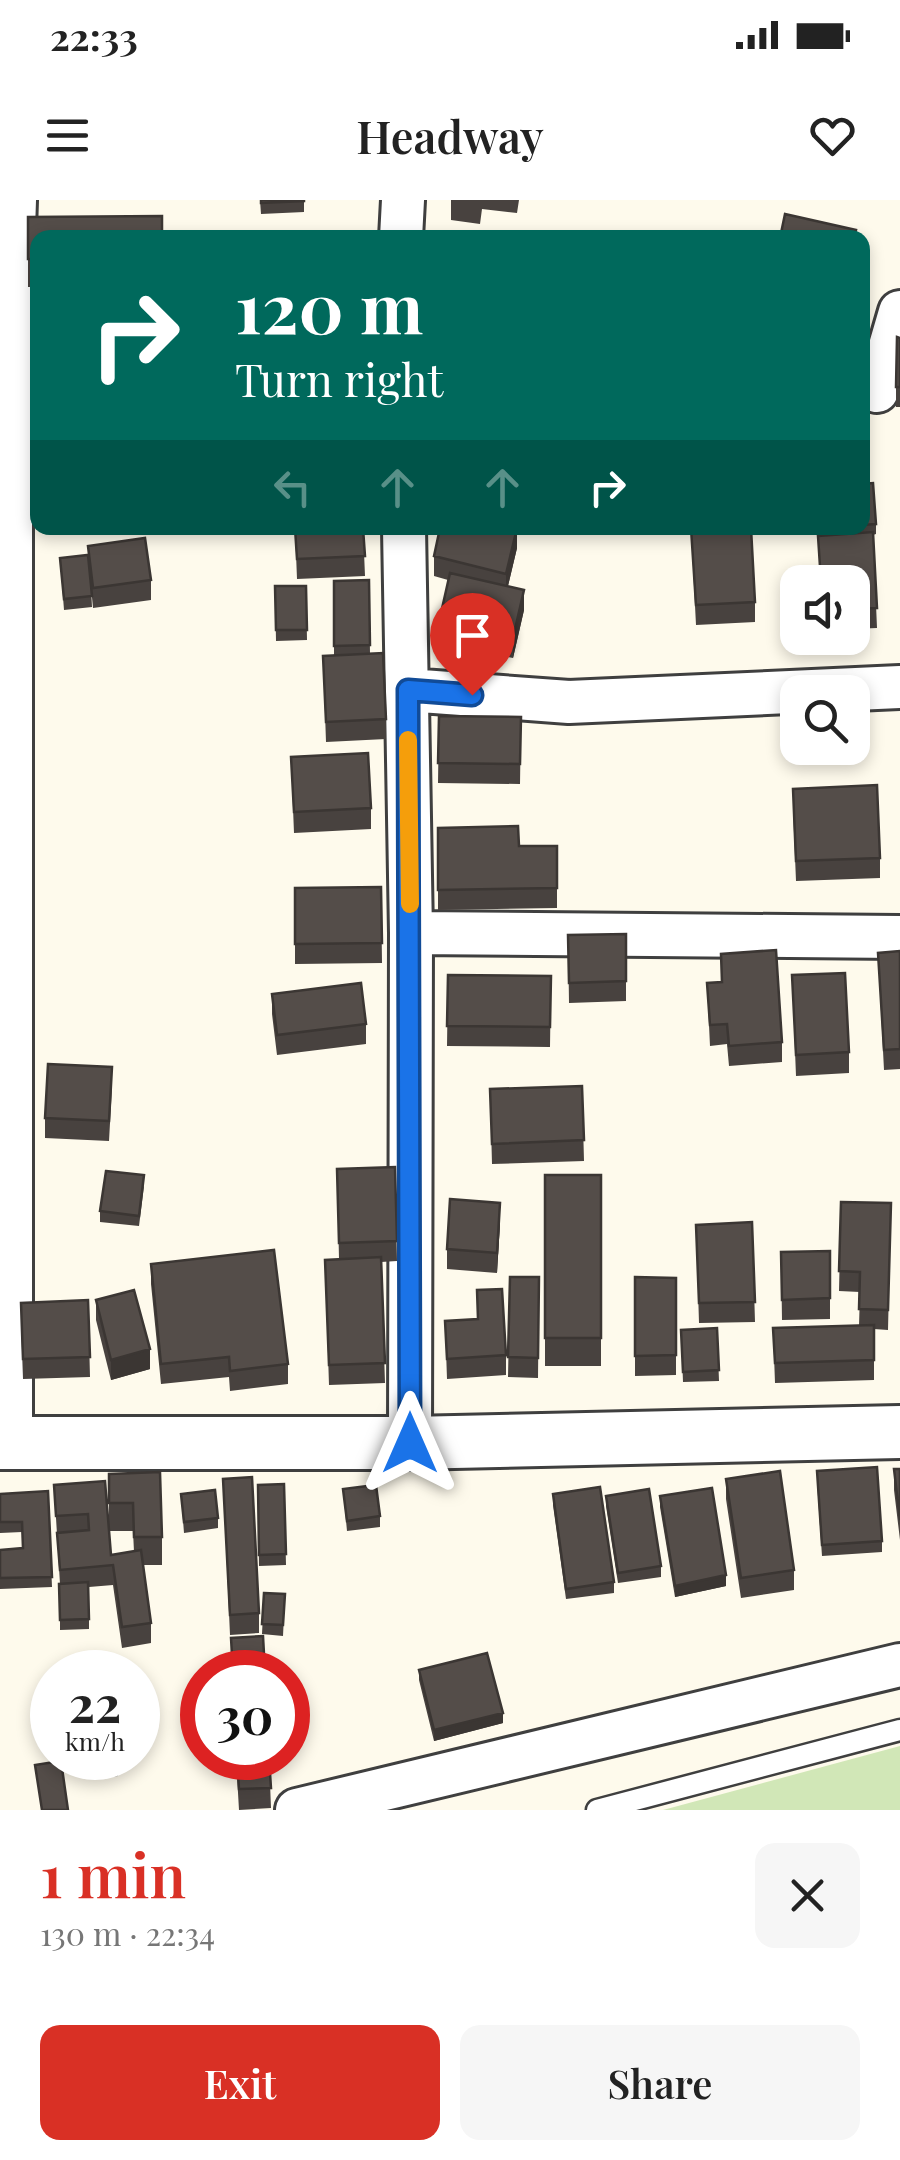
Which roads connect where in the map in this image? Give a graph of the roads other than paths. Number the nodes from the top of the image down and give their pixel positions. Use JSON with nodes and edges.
{"nodes":[{"id":1,"x":14,"y":200,"type":"edge"},
{"id":2,"x":403,"y":200,"type":"edge"},
{"id":3,"x":402,"y":230,"type":"edge"},
{"id":4,"x":900,"y":312,"type":"edge"},
{"id":5,"x":878,"y":391,"type":"dead end"},
{"id":6,"x":404,"y":535,"type":"edge"},
{"id":7,"x":900,"y":687,"type":"edge"},
{"id":8,"x":408,"y":690,"type":"junction"},
{"id":9,"x":410,"y":933,"type":"junction"},
{"id":10,"x":900,"y":936,"type":"edge"},
{"id":11,"x":900,"y":1432,"type":"edge"},
{"id":12,"x":6,"y":1443,"type":"edge"},
{"id":13,"x":410,"y":1443,"type":"junction"},
{"id":14,"x":900,"y":1665,"type":"edge"},
{"id":15,"x":900,"y":1730,"type":"edge"},
{"id":16,"x":297,"y":1810,"type":"edge"},
{"id":17,"x":597,"y":1810,"type":"edge"}],
"edges":[{"from":1,"to":12,"type":"street"},
{"from":2,"to":3,"type":"street"},
{"from":4,"to":5,"type":"street"},
{"from":6,"to":8,"type":"street"},
{"from":7,"to":8,"type":"street"},
{"from":8,"to":9,"type":"street"},
{"from":9,"to":10,"type":"street"},
{"from":9,"to":13,"type":"street"},
{"from":11,"to":13,"type":"street"},
{"from":12,"to":13,"type":"street"},
{"from":14,"to":16,"type":"street"},
{"from":15,"to":17,"type":"lane"}]}
